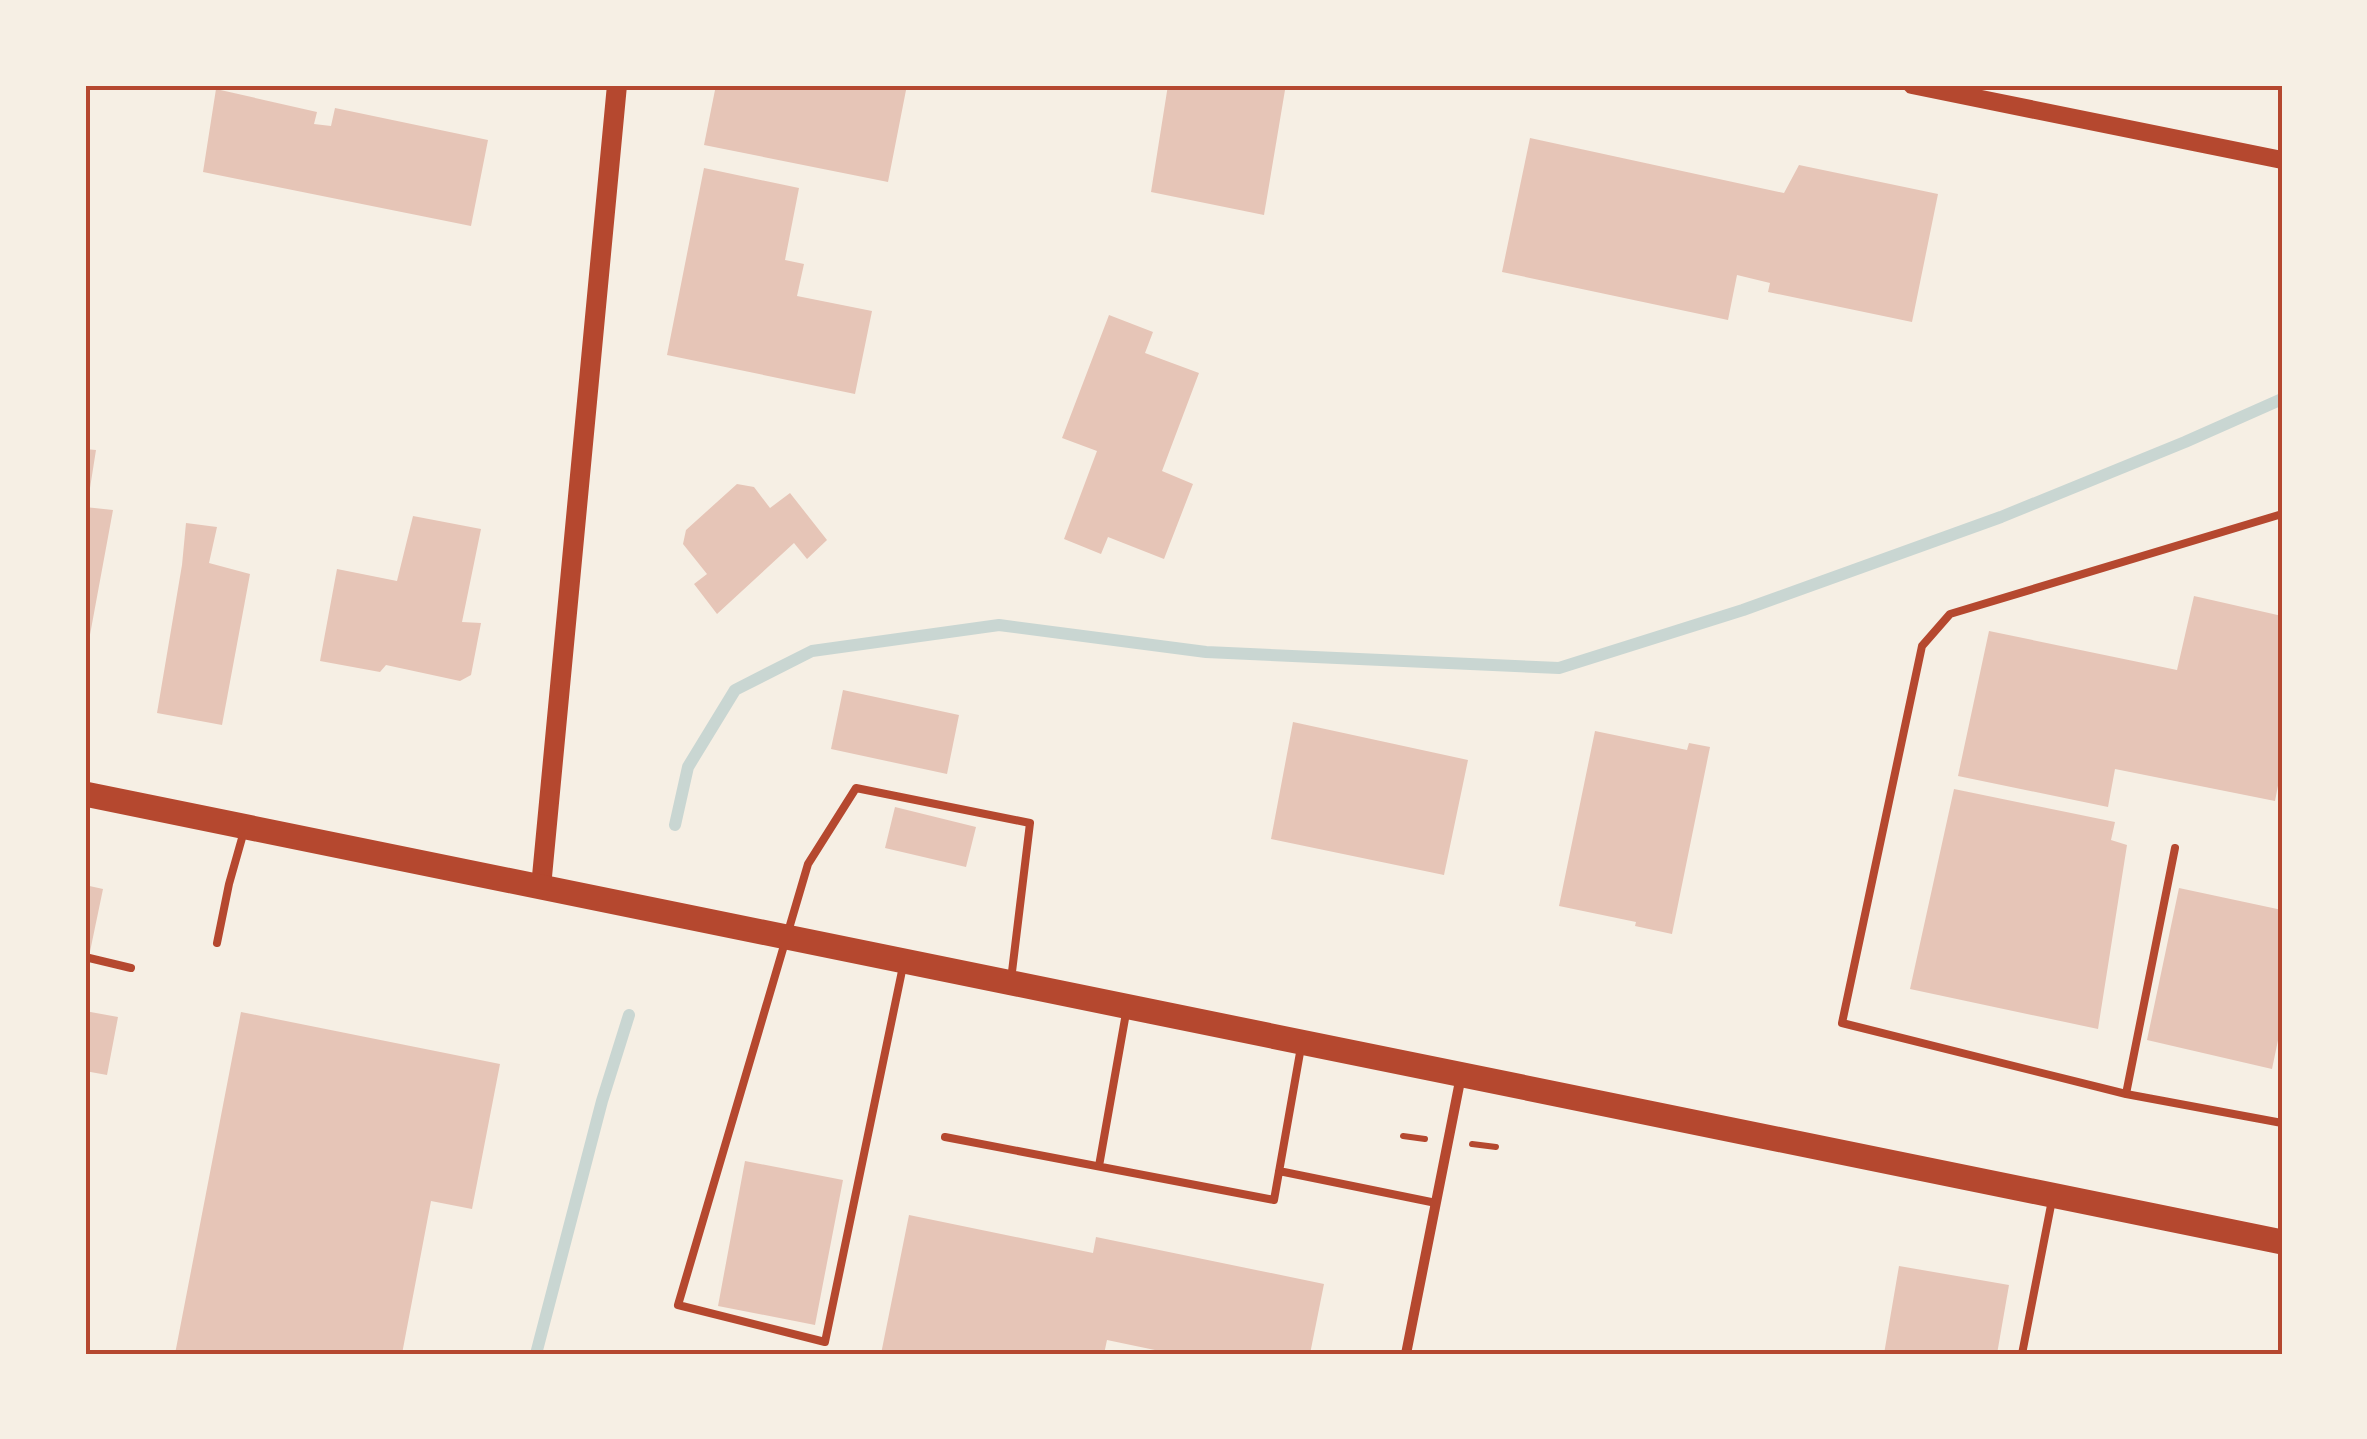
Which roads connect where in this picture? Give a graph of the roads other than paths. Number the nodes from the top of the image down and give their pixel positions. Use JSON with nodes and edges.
{"nodes":[{"id":1,"x":617,"y":85,"type":"edge"},
{"id":2,"x":1912,"y":85,"type":"edge"},
{"id":3,"x":2282,"y":160,"type":"edge"},
{"id":4,"x":2282,"y":514,"type":"edge"},
{"id":5,"x":85,"y":794,"type":"edge"},
{"id":6,"x":246,"y":826,"type":"junction"},
{"id":7,"x":2175,"y":848,"type":"dead end"},
{"id":8,"x":542,"y":887,"type":"junction"},
{"id":9,"x":786,"y":938,"type":"junction"},
{"id":10,"x":217,"y":944,"type":"dead end"},
{"id":11,"x":85,"y":958,"type":"edge"},
{"id":12,"x":904,"y":962,"type":"junction"},
{"id":13,"x":131,"y":968,"type":"dead end"},
{"id":14,"x":1010,"y":983,"type":"junction"},
{"id":15,"x":1128,"y":1007,"type":"junction"},
{"id":16,"x":1302,"y":1043,"type":"junction"},
{"id":17,"x":1461,"y":1075,"type":"junction"},
{"id":18,"x":2126,"y":1094,"type":"junction"},
{"id":19,"x":2282,"y":1123,"type":"edge"},
{"id":20,"x":945,"y":1136,"type":"dead end"},
{"id":21,"x":1099,"y":1166,"type":"junction"},
{"id":22,"x":1279,"y":1170,"type":"junction"},
{"id":23,"x":2053,"y":1195,"type":"junction"},
{"id":24,"x":1436,"y":1203,"type":"junction"},
{"id":25,"x":2282,"y":1242,"type":"edge"},
{"id":26,"x":1406,"y":1354,"type":"edge"},
{"id":27,"x":2022,"y":1354,"type":"edge"}],
"edges":[{"from":1,"to":8,"type":"main road"},
{"from":2,"to":3,"type":"street"},
{"from":4,"to":18,"type":"lane"},
{"from":5,"to":6,"type":"main road"},
{"from":6,"to":8,"type":"main road"},
{"from":6,"to":10,"type":"lane"},
{"from":7,"to":18,"type":"lane"},
{"from":8,"to":9,"type":"main road"},
{"from":9,"to":12,"type":"main road"},
{"from":9,"to":12,"type":"lane"},
{"from":9,"to":14,"type":"lane"},
{"from":11,"to":13,"type":"lane"},
{"from":12,"to":14,"type":"main road"},
{"from":14,"to":15,"type":"main road"},
{"from":15,"to":16,"type":"main road"},
{"from":15,"to":21,"type":"lane"},
{"from":16,"to":17,"type":"main road"},
{"from":16,"to":22,"type":"lane"},
{"from":17,"to":23,"type":"main road"},
{"from":17,"to":24,"type":"street"},
{"from":18,"to":19,"type":"lane"},
{"from":20,"to":21,"type":"lane"},
{"from":21,"to":22,"type":"lane"},
{"from":22,"to":24,"type":"lane"},
{"from":23,"to":25,"type":"main road"},
{"from":23,"to":27,"type":"lane"},
{"from":24,"to":26,"type":"street"}]}
